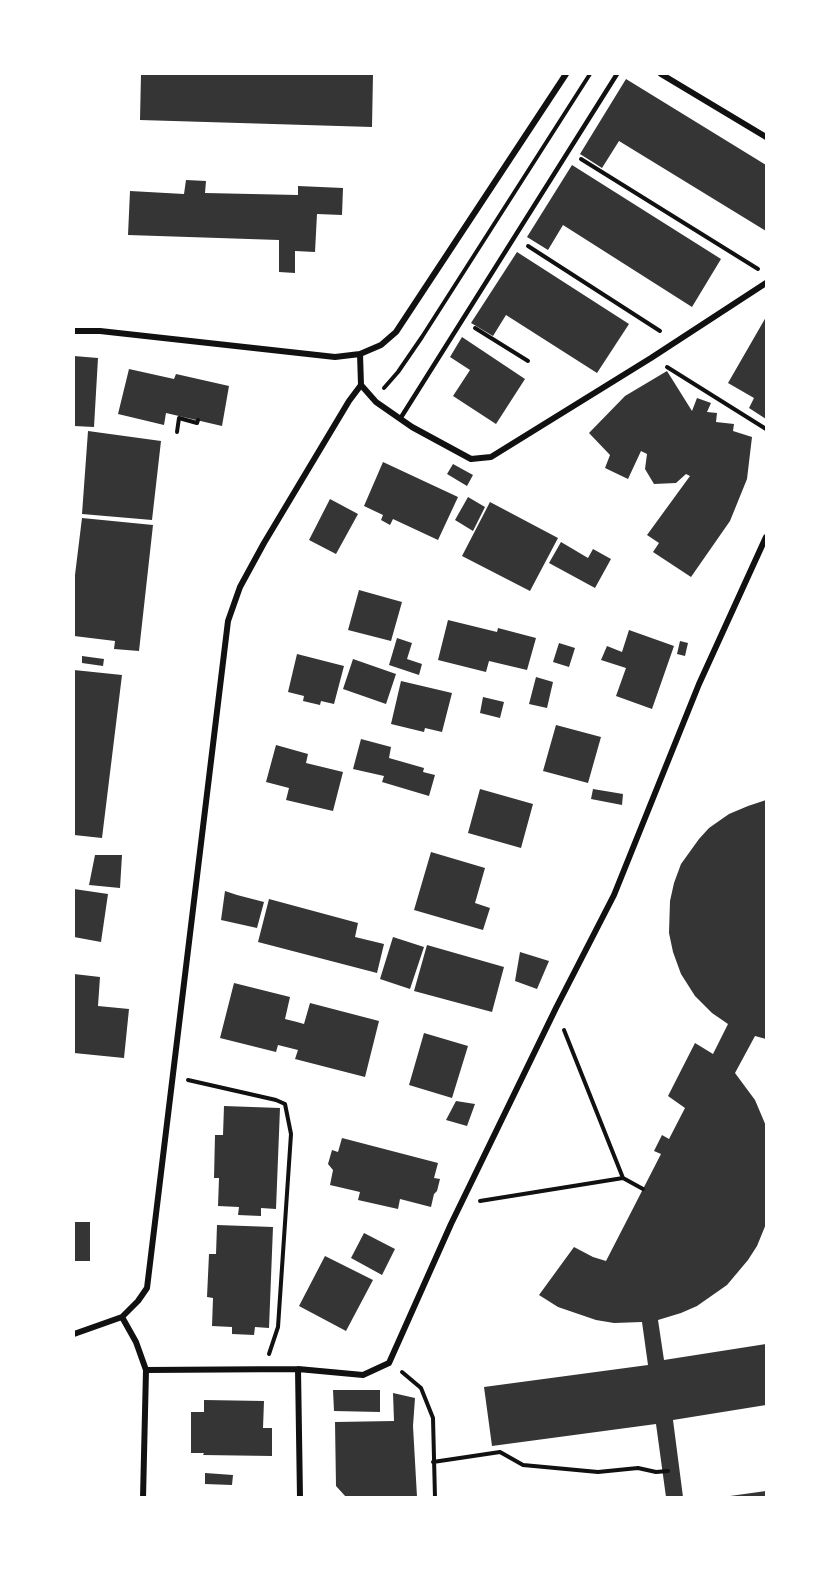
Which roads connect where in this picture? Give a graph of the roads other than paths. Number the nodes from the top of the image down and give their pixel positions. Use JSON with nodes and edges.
{"nodes":[{"id":1,"x":566,"y":74,"type":"edge"},
{"id":2,"x":617,"y":74,"type":"edge"},
{"id":3,"x":661,"y":74,"type":"edge"},
{"id":4,"x":766,"y":137,"type":"edge"},
{"id":5,"x":766,"y":283,"type":"edge"},
{"id":6,"x":74,"y":331,"type":"edge"},
{"id":7,"x":360,"y":354,"type":"junction"},
{"id":8,"x":361,"y":385,"type":"junction"},
{"id":9,"x":400,"y":419,"type":"junction"},
{"id":10,"x":766,"y":537,"type":"edge"},
{"id":11,"x":122,"y":1317,"type":"junction"},
{"id":12,"x":74,"y":1334,"type":"edge"},
{"id":13,"x":298,"y":1369,"type":"junction"},
{"id":14,"x":146,"y":1370,"type":"junction"},
{"id":15,"x":143,"y":1497,"type":"edge"},
{"id":16,"x":300,"y":1497,"type":"edge"}],
"edges":[{"from":1,"to":7,"type":"street"},
{"from":2,"to":9,"type":"lane"},
{"from":3,"to":4,"type":"street"},
{"from":5,"to":9,"type":"street"},
{"from":6,"to":7,"type":"street"},
{"from":7,"to":8,"type":"street"},
{"from":8,"to":9,"type":"street"},
{"from":8,"to":11,"type":"street"},
{"from":10,"to":13,"type":"street"},
{"from":11,"to":12,"type":"street"},
{"from":11,"to":14,"type":"street"},
{"from":13,"to":14,"type":"street"},
{"from":13,"to":16,"type":"street"},
{"from":14,"to":15,"type":"street"}]}
